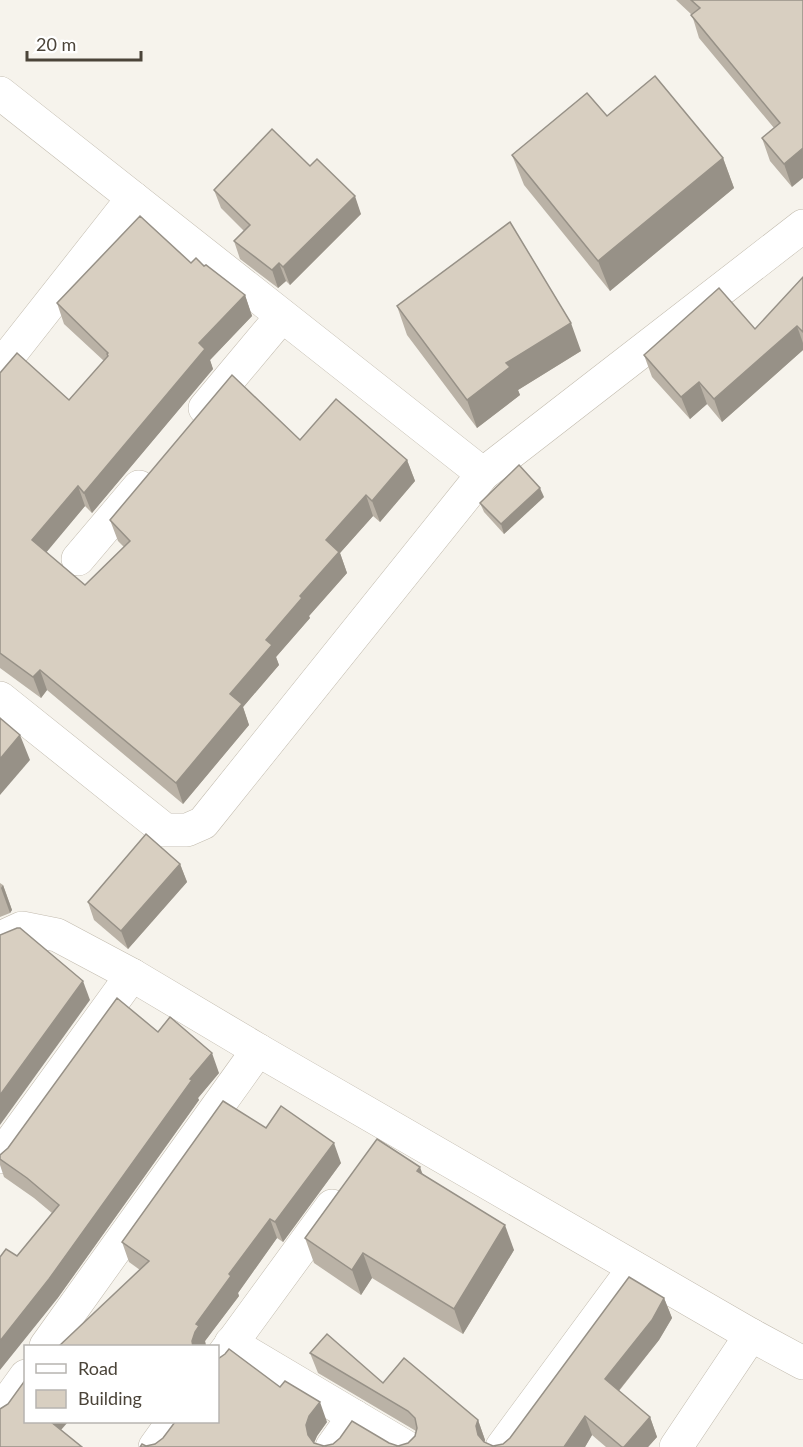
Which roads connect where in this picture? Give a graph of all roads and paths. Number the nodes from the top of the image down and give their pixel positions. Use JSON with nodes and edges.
{"nodes":[{"id":1,"x":3,"y":102,"type":"edge"},
{"id":2,"x":133,"y":198,"type":"junction"},
{"id":3,"x":803,"y":226,"type":"edge"},
{"id":4,"x":282,"y":316,"type":"junction"},
{"id":5,"x":0,"y":367,"type":"edge"},
{"id":6,"x":184,"y":433,"type":"edge"},
{"id":7,"x":154,"y":469,"type":"edge"},
{"id":8,"x":483,"y":474,"type":"junction"},
{"id":9,"x":78,"y":559,"type":"dead end"},
{"id":10,"x":0,"y":698,"type":"edge"},
{"id":11,"x":0,"y":938,"type":"edge"},
{"id":12,"x":132,"y":975,"type":"junction"},
{"id":13,"x":258,"y":1050,"type":"junction"},
{"id":14,"x":0,"y":1157,"type":"edge"},
{"id":15,"x":349,"y":1183,"type":"edge"},
{"id":16,"x":634,"y":1268,"type":"junction"},
{"id":17,"x":751,"y":1335,"type":"junction"},
{"id":18,"x":47,"y":1345,"type":"edge"},
{"id":19,"x":224,"y":1352,"type":"edge"},
{"id":20,"x":803,"y":1363,"type":"edge"},
{"id":21,"x":24,"y":1379,"type":"edge"},
{"id":22,"x":0,"y":1412,"type":"edge"},
{"id":23,"x":354,"y":1416,"type":"junction"},
{"id":24,"x":172,"y":1423,"type":"edge"},
{"id":25,"x":155,"y":1447,"type":"edge"},
{"id":26,"x":332,"y":1447,"type":"edge"},
{"id":27,"x":406,"y":1447,"type":"edge"},
{"id":28,"x":502,"y":1447,"type":"edge"},
{"id":29,"x":676,"y":1447,"type":"edge"}],
"edges":[{"from":1,"to":2,"type":"street"},
{"from":2,"to":4,"type":"street"},
{"from":2,"to":5,"type":"street"},
{"from":3,"to":8,"type":"street"},
{"from":4,"to":6,"type":"street"},
{"from":4,"to":8,"type":"street"},
{"from":7,"to":9,"type":"street"},
{"from":8,"to":10,"type":"street"},
{"from":11,"to":12,"type":"street"},
{"from":12,"to":13,"type":"street"},
{"from":12,"to":14,"type":"street"},
{"from":13,"to":16,"type":"street"},
{"from":13,"to":18,"type":"street"},
{"from":15,"to":19,"type":"street"},
{"from":16,"to":17,"type":"street"},
{"from":16,"to":28,"type":"street"},
{"from":17,"to":20,"type":"street"},
{"from":17,"to":29,"type":"street"},
{"from":19,"to":23,"type":"street"},
{"from":21,"to":22,"type":"street"},
{"from":23,"to":26,"type":"street"},
{"from":23,"to":27,"type":"street"},
{"from":24,"to":25,"type":"street"}]}
